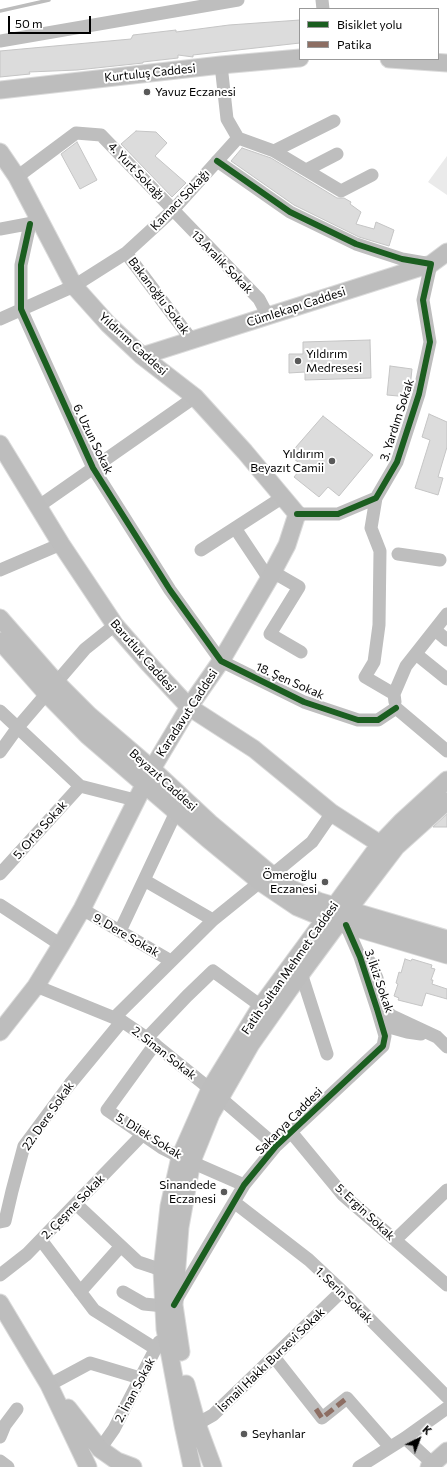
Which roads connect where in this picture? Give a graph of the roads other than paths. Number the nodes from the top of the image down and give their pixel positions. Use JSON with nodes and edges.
{"nodes":[{"id":1,"x":238,"y":0,"type":"edge"},
{"id":2,"x":0,"y":41,"type":"edge"},
{"id":3,"x":299,"y":58,"type":"edge"},
{"id":4,"x":404,"y":60,"type":"edge"},
{"id":5,"x":447,"y":63,"type":"edge"},
{"id":6,"x":221,"y":65,"type":"junction"},
{"id":7,"x":0,"y":90,"type":"edge"},
{"id":8,"x":334,"y":121,"type":"dead end"},
{"id":9,"x":238,"y":138,"type":"junction"},
{"id":10,"x":274,"y":151,"type":"junction"},
{"id":11,"x":0,"y":152,"type":"edge"},
{"id":12,"x":337,"y":154,"type":"dead end"},
{"id":13,"x":217,"y":161,"type":"junction"},
{"id":14,"x":306,"y":170,"type":"junction"},
{"id":15,"x":372,"y":175,"type":"dead end"},
{"id":16,"x":17,"y":177,"type":"junction"},
{"id":17,"x":173,"y":210,"type":"junction"},
{"id":18,"x":35,"y":223,"type":"junction"},
{"id":19,"x":0,"y":229,"type":"edge"},
{"id":20,"x":447,"y":252,"type":"edge"},
{"id":21,"x":126,"y":253,"type":"junction"},
{"id":22,"x":431,"y":264,"type":"junction"},
{"id":23,"x":74,"y":286,"type":"junction"},
{"id":24,"x":21,"y":309,"type":"junction"},
{"id":25,"x":268,"y":316,"type":"junction"},
{"id":26,"x":0,"y":319,"type":"edge"},
{"id":27,"x":192,"y":339,"type":"junction"},
{"id":28,"x":142,"y":356,"type":"junction"},
{"id":29,"x":195,"y":397,"type":"junction"},
{"id":30,"x":0,"y":444,"type":"edge"},
{"id":31,"x":93,"y":468,"type":"junction"},
{"id":32,"x":283,"y":497,"type":"junction"},
{"id":33,"x":376,"y":498,"type":"junction"},
{"id":34,"x":39,"y":506,"type":"junction"},
{"id":35,"x":297,"y":514,"type":"junction"},
{"id":36,"x":235,"y":528,"type":"junction"},
{"id":37,"x":60,"y":544,"type":"junction"},
{"id":38,"x":201,"y":550,"type":"dead end"},
{"id":39,"x":398,"y":554,"type":"dead end"},
{"id":40,"x":440,"y":560,"type":"dead end"},
{"id":41,"x":0,"y":570,"type":"edge"},
{"id":42,"x":271,"y":575,"type":"junction"},
{"id":43,"x":447,"y":614,"type":"edge"},
{"id":44,"x":0,"y":618,"type":"edge"},
{"id":45,"x":114,"y":625,"type":"junction"},
{"id":46,"x":435,"y":630,"type":"junction"},
{"id":47,"x":447,"y":640,"type":"edge"},
{"id":48,"x":0,"y":641,"type":"edge"},
{"id":49,"x":302,"y":652,"type":"dead end"},
{"id":50,"x":416,"y":654,"type":"junction"},
{"id":51,"x":221,"y":661,"type":"junction"},
{"id":52,"x":447,"y":679,"type":"edge"},
{"id":53,"x":51,"y":688,"type":"junction"},
{"id":54,"x":394,"y":694,"type":"junction"},
{"id":55,"x":189,"y":706,"type":"junction"},
{"id":56,"x":396,"y":708,"type":"junction"},
{"id":57,"x":0,"y":711,"type":"edge"},
{"id":58,"x":18,"y":727,"type":"junction"},
{"id":59,"x":447,"y":751,"type":"edge"},
{"id":60,"x":0,"y":752,"type":"edge"},
{"id":61,"x":148,"y":776,"type":"junction"},
{"id":62,"x":447,"y":780,"type":"edge"},
{"id":63,"x":80,"y":786,"type":"junction"},
{"id":64,"x":135,"y":800,"type":"junction"},
{"id":65,"x":447,"y":801,"type":"edge"},
{"id":66,"x":176,"y":812,"type":"junction"},
{"id":67,"x":332,"y":813,"type":"junction"},
{"id":68,"x":380,"y":844,"type":"junction"},
{"id":69,"x":0,"y":874,"type":"edge"},
{"id":70,"x":266,"y":879,"type":"junction"},
{"id":71,"x":144,"y":880,"type":"junction"},
{"id":72,"x":0,"y":905,"type":"edge"},
{"id":73,"x":82,"y":909,"type":"junction"},
{"id":74,"x":339,"y":917,"type":"junction"},
{"id":75,"x":213,"y":920,"type":"junction"},
{"id":76,"x":120,"y":931,"type":"junction"},
{"id":77,"x":447,"y":939,"type":"edge"},
{"id":78,"x":61,"y":945,"type":"junction"},
{"id":79,"x":447,"y":955,"type":"edge"},
{"id":80,"x":360,"y":957,"type":"junction"},
{"id":81,"x":171,"y":961,"type":"junction"},
{"id":82,"x":301,"y":973,"type":"junction"},
{"id":83,"x":36,"y":986,"type":"junction"},
{"id":84,"x":261,"y":1006,"type":"junction"},
{"id":85,"x":118,"y":1020,"type":"junction"},
{"id":86,"x":382,"y":1025,"type":"junction"},
{"id":87,"x":0,"y":1032,"type":"edge"},
{"id":88,"x":437,"y":1037,"type":"junction"},
{"id":89,"x":151,"y":1041,"type":"junction"},
{"id":90,"x":383,"y":1046,"type":"joint"},
{"id":91,"x":447,"y":1047,"type":"edge"},
{"id":92,"x":327,"y":1054,"type":"dead end"},
{"id":93,"x":215,"y":1093,"type":"junction"},
{"id":94,"x":291,"y":1132,"type":"junction"},
{"id":95,"x":142,"y":1135,"type":"junction"},
{"id":96,"x":276,"y":1146,"type":"junction"},
{"id":97,"x":186,"y":1159,"type":"junction"},
{"id":98,"x":244,"y":1184,"type":"junction"},
{"id":99,"x":447,"y":1190,"type":"edge"},
{"id":100,"x":234,"y":1202,"type":"junction"},
{"id":101,"x":76,"y":1204,"type":"junction"},
{"id":102,"x":0,"y":1222,"type":"edge"},
{"id":103,"x":41,"y":1240,"type":"junction"},
{"id":104,"x":395,"y":1240,"type":"junction"},
{"id":105,"x":121,"y":1246,"type":"junction"},
{"id":106,"x":162,"y":1270,"type":"junction"},
{"id":107,"x":0,"y":1275,"type":"edge"},
{"id":108,"x":447,"y":1285,"type":"edge"},
{"id":109,"x":80,"y":1292,"type":"junction"},
{"id":110,"x":123,"y":1292,"type":"dead end"},
{"id":111,"x":342,"y":1292,"type":"junction"},
{"id":112,"x":0,"y":1304,"type":"edge"},
{"id":113,"x":169,"y":1305,"type":"junction"},
{"id":114,"x":165,"y":1329,"type":"junction"},
{"id":115,"x":156,"y":1349,"type":"junction"},
{"id":116,"x":274,"y":1357,"type":"junction"},
{"id":117,"x":140,"y":1378,"type":"junction"},
{"id":118,"x":49,"y":1385,"type":"junction"},
{"id":119,"x":447,"y":1398,"type":"edge"},
{"id":120,"x":447,"y":1408,"type":"edge"},
{"id":121,"x":17,"y":1409,"type":"dead end"},
{"id":122,"x":196,"y":1424,"type":"junction"},
{"id":123,"x":2,"y":1428,"type":"edge"},
{"id":124,"x":404,"y":1438,"type":"junction"},
{"id":125,"x":390,"y":1447,"type":"junction"},
{"id":126,"x":100,"y":1449,"type":"junction"},
{"id":127,"x":0,"y":1461,"type":"edge"},
{"id":128,"x":439,"y":1461,"type":"edge"},
{"id":129,"x":8,"y":1467,"type":"edge"},
{"id":130,"x":88,"y":1467,"type":"edge"},
{"id":131,"x":133,"y":1467,"type":"edge"},
{"id":132,"x":192,"y":1467,"type":"edge"},
{"id":133,"x":213,"y":1467,"type":"edge"},
{"id":134,"x":359,"y":1467,"type":"edge"}],
"edges":[{"from":1,"to":2,"type":"street"},
{"from":3,"to":6,"type":"main road","name":"Kurtuluş Caddesi"},
{"from":4,"to":5,"type":"main road"},
{"from":6,"to":7,"type":"main road","name":"Kurtuluş Caddesi"},
{"from":6,"to":9,"type":"street"},
{"from":8,"to":10,"type":"street"},
{"from":9,"to":10,"type":"street"},
{"from":9,"to":13,"type":"street","name":"Kamacı Sokağı"},
{"from":10,"to":14,"type":"street"},
{"from":11,"to":16,"type":"main road","name":"Yıldırım Caddesi"},
{"from":12,"to":14,"type":"street"},
{"from":13,"to":17,"type":"street","name":"Kamacı Sokağı"},
{"from":13,"to":22,"type":"street"},
{"from":14,"to":15,"type":"street"},
{"from":16,"to":17,"type":"street","name":"4. Yurt Sokağı"},
{"from":16,"to":18,"type":"main road","name":"Yıldırım Caddesi"},
{"from":17,"to":21,"type":"street","name":"Kamacı Sokağı"},
{"from":17,"to":25,"type":"street","name":"13.Aralık Sokak"},
{"from":18,"to":19,"type":"street"},
{"from":18,"to":23,"type":"main road","name":"Yıldırım Caddesi"},
{"from":18,"to":24,"type":"street","name":"6. Uzun Sokak"},
{"from":20,"to":22,"type":"main road","name":"Cümlekapı Caddesi"},
{"from":21,"to":23,"type":"street","name":"Kamacı Sokağı"},
{"from":21,"to":27,"type":"street","name":"Bakanoğlu Sokak"},
{"from":22,"to":25,"type":"main road","name":"Cümlekapı Caddesi"},
{"from":22,"to":33,"type":"street","name":"3. Yardım Sokak"},
{"from":23,"to":24,"type":"street","name":"Kamacı Sokağı"},
{"from":23,"to":28,"type":"main road","name":"Yıldırım Caddesi"},
{"from":24,"to":26,"type":"street","name":"Kamacı Sokağı"},
{"from":24,"to":31,"type":"street","name":"6. Uzun Sokak"},
{"from":25,"to":27,"type":"main road","name":"Cümlekapı Caddesi"},
{"from":27,"to":28,"type":"main road","name":"Cümlekapı Caddesi"},
{"from":28,"to":29,"type":"main road","name":"Yıldırım Caddesi"},
{"from":29,"to":31,"type":"street"},
{"from":29,"to":32,"type":"main road","name":"Yıldırım Caddesi"},
{"from":30,"to":34,"type":"main road","name":"Barutluk Caddesi"},
{"from":31,"to":34,"type":"street"},
{"from":31,"to":51,"type":"street","name":"6. Uzun Sokak"},
{"from":32,"to":35,"type":"main road","name":"Yıldırım Caddesi"},
{"from":32,"to":36,"type":"street"},
{"from":33,"to":35,"type":"street"},
{"from":33,"to":54,"type":"street"},
{"from":34,"to":37,"type":"main road","name":"Barutluk Caddesi"},
{"from":35,"to":42,"type":"main road","name":"Karadavut Caddesi"},
{"from":36,"to":38,"type":"street"},
{"from":36,"to":42,"type":"street"},
{"from":37,"to":41,"type":"street"},
{"from":37,"to":45,"type":"main road","name":"Barutluk Caddesi"},
{"from":39,"to":40,"type":"street"},
{"from":42,"to":49,"type":"street"},
{"from":42,"to":51,"type":"main road","name":"Karadavut Caddesi"},
{"from":43,"to":46,"type":"street"},
{"from":44,"to":53,"type":"main road","name":"Beyazıt Caddesi"},
{"from":45,"to":53,"type":"street"},
{"from":45,"to":55,"type":"main road","name":"Barutluk Caddesi"},
{"from":46,"to":47,"type":"street"},
{"from":46,"to":50,"type":"street"},
{"from":48,"to":53,"type":"main road","name":"Beyazıt Caddesi"},
{"from":50,"to":52,"type":"street"},
{"from":50,"to":54,"type":"street"},
{"from":51,"to":55,"type":"main road","name":"Karadavut Caddesi"},
{"from":51,"to":56,"type":"street","name":"18. Şen Sokak"},
{"from":53,"to":58,"type":"street"},
{"from":53,"to":61,"type":"main road","name":"Beyazıt Caddesi"},
{"from":54,"to":56,"type":"street"},
{"from":55,"to":61,"type":"main road","name":"Karadavut Caddesi"},
{"from":55,"to":67,"type":"main road","name":"Barutluk Caddesi"},
{"from":56,"to":59,"type":"street"},
{"from":57,"to":58,"type":"street"},
{"from":58,"to":60,"type":"street"},
{"from":58,"to":63,"type":"street"},
{"from":61,"to":64,"type":"main road","name":"Karadavut Caddesi"},
{"from":61,"to":66,"type":"main road","name":"Beyazıt Caddesi"},
{"from":61,"to":70,"type":"main road","name":"Beyazıt Caddesi"},
{"from":62,"to":68,"type":"main road","name":"Fatih Sultan Mehmet Caddesi"},
{"from":63,"to":64,"type":"street"},
{"from":63,"to":69,"type":"street","name":"5. Orta Sokak"},
{"from":64,"to":73,"type":"main road","name":"Karadavut Caddesi"},
{"from":65,"to":74,"type":"main road","name":"Fatih Sultan Mehmet Caddesi"},
{"from":66,"to":70,"type":"main road","name":"Beyazıt Caddesi"},
{"from":66,"to":71,"type":"street"},
{"from":67,"to":68,"type":"main road","name":"Barutluk Caddesi"},
{"from":67,"to":70,"type":"street","name":"22. Dere Sokak"},
{"from":68,"to":74,"type":"main road","name":"Fatih Sultan Mehmet Caddesi"},
{"from":70,"to":74,"type":"main road","name":"Beyazıt Caddesi"},
{"from":70,"to":75,"type":"street","name":"22. Dere Sokak"},
{"from":71,"to":75,"type":"street"},
{"from":71,"to":76,"type":"street"},
{"from":72,"to":78,"type":"street"},
{"from":73,"to":76,"type":"street","name":"9. Dere Sokak"},
{"from":73,"to":78,"type":"main road","name":"Karadavut Caddesi"},
{"from":74,"to":77,"type":"main road"},
{"from":74,"to":79,"type":"main road"},
{"from":74,"to":80,"type":"street","name":"3. İkiz Sokak"},
{"from":74,"to":82,"type":"main road","name":"Fatih Sultan Mehmet Caddesi"},
{"from":74,"to":84,"type":"main road","name":"Fatih Sultan Mehmet Caddesi"},
{"from":75,"to":81,"type":"street","name":"22. Dere Sokak"},
{"from":76,"to":81,"type":"street","name":"9. Dere Sokak"},
{"from":78,"to":83,"type":"main road","name":"Karadavut Caddesi"},
{"from":80,"to":86,"type":"street","name":"3. İkiz Sokak"},
{"from":80,"to":88,"type":"street"},
{"from":81,"to":85,"type":"street","name":"22. Dere Sokak"},
{"from":82,"to":92,"type":"street"},
{"from":82,"to":93,"type":"main road","name":"Fatih Sultan Mehmet Caddesi"},
{"from":83,"to":85,"type":"street","name":"2. Sinan Sokak"},
{"from":83,"to":87,"type":"main road","name":"Karadavut Caddesi"},
{"from":84,"to":89,"type":"street"},
{"from":84,"to":93,"type":"main road","name":"Fatih Sultan Mehmet Caddesi"},
{"from":85,"to":89,"type":"street","name":"2. Sinan Sokak"},
{"from":85,"to":102,"type":"street","name":"22. Dere Sokak"},
{"from":86,"to":88,"type":"street"},
{"from":86,"to":90,"type":"street","name":"3. İkiz Sokak"},
{"from":88,"to":91,"type":"street"},
{"from":89,"to":93,"type":"street","name":"2. Sinan Sokak"},
{"from":89,"to":95,"type":"street","name":"5. Dilek Sokak"},
{"from":90,"to":94,"type":"street","name":"Sakarya Caddesi"},
{"from":93,"to":96,"type":"street","name":"2. Sinan Sokak"},
{"from":93,"to":97,"type":"main road","name":"Fatih Sultan Mehmet Caddesi"},
{"from":94,"to":96,"type":"street","name":"Sakarya Caddesi"},
{"from":94,"to":104,"type":"street","name":"5. Ergin Sokak"},
{"from":95,"to":97,"type":"street","name":"5. Dilek Sokak"},
{"from":95,"to":101,"type":"street","name":"2. Çeşme Sokak"},
{"from":96,"to":98,"type":"street","name":"Sakarya Caddesi"},
{"from":97,"to":98,"type":"street","name":"5. Dilek Sokak"},
{"from":97,"to":106,"type":"main road","name":"Fatih Sultan Mehmet Caddesi"},
{"from":97,"to":113,"type":"main road","name":"Fatih Sultan Mehmet Caddesi"},
{"from":98,"to":100,"type":"street","name":"Sakarya Caddesi"},
{"from":99,"to":104,"type":"street"},
{"from":100,"to":111,"type":"street","name":"1. Serin Sokak"},
{"from":100,"to":113,"type":"street","name":"Sakarya Caddesi"},
{"from":101,"to":103,"type":"street","name":"2. Çeşme Sokak"},
{"from":101,"to":105,"type":"street"},
{"from":103,"to":107,"type":"street","name":"2. Çeşme Sokak"},
{"from":103,"to":109,"type":"street"},
{"from":104,"to":108,"type":"street","name":"5. Ergin Sokak"},
{"from":105,"to":106,"type":"street"},
{"from":105,"to":109,"type":"street"},
{"from":106,"to":113,"type":"main road","name":"Fatih Sultan Mehmet Caddesi"},
{"from":109,"to":115,"type":"street"},
{"from":110,"to":113,"type":"street"},
{"from":111,"to":116,"type":"street","name":"İsmail Hakkı Bursevi Sokak"},
{"from":111,"to":119,"type":"street","name":"1. Serin Sokak"},
{"from":112,"to":118,"type":"main road"},
{"from":113,"to":114,"type":"main road","name":"Fatih Sultan Mehmet Caddesi"},
{"from":113,"to":122,"type":"main road","name":"Fatih Sultan Mehmet Caddesi"},
{"from":114,"to":115,"type":"street","name":"2. İnan Sokak"},
{"from":114,"to":132,"type":"main road","name":"Fatih Sultan Mehmet Caddesi"},
{"from":115,"to":117,"type":"street","name":"2. İnan Sokak"},
{"from":116,"to":122,"type":"street","name":"İsmail Hakkı Bursevi Sokak"},
{"from":116,"to":125,"type":"street"},
{"from":117,"to":118,"type":"street"},
{"from":117,"to":126,"type":"street","name":"2. İnan Sokak"},
{"from":118,"to":126,"type":"main road"},
{"from":118,"to":130,"type":"main road"},
{"from":120,"to":124,"type":"street"},
{"from":121,"to":123,"type":"street"},
{"from":122,"to":133,"type":"main road","name":"Fatih Sultan Mehmet Caddesi"},
{"from":124,"to":125,"type":"street"},
{"from":124,"to":128,"type":"street"},
{"from":125,"to":134,"type":"street"},
{"from":126,"to":131,"type":"main road"},
{"from":127,"to":129,"type":"street"}]}
